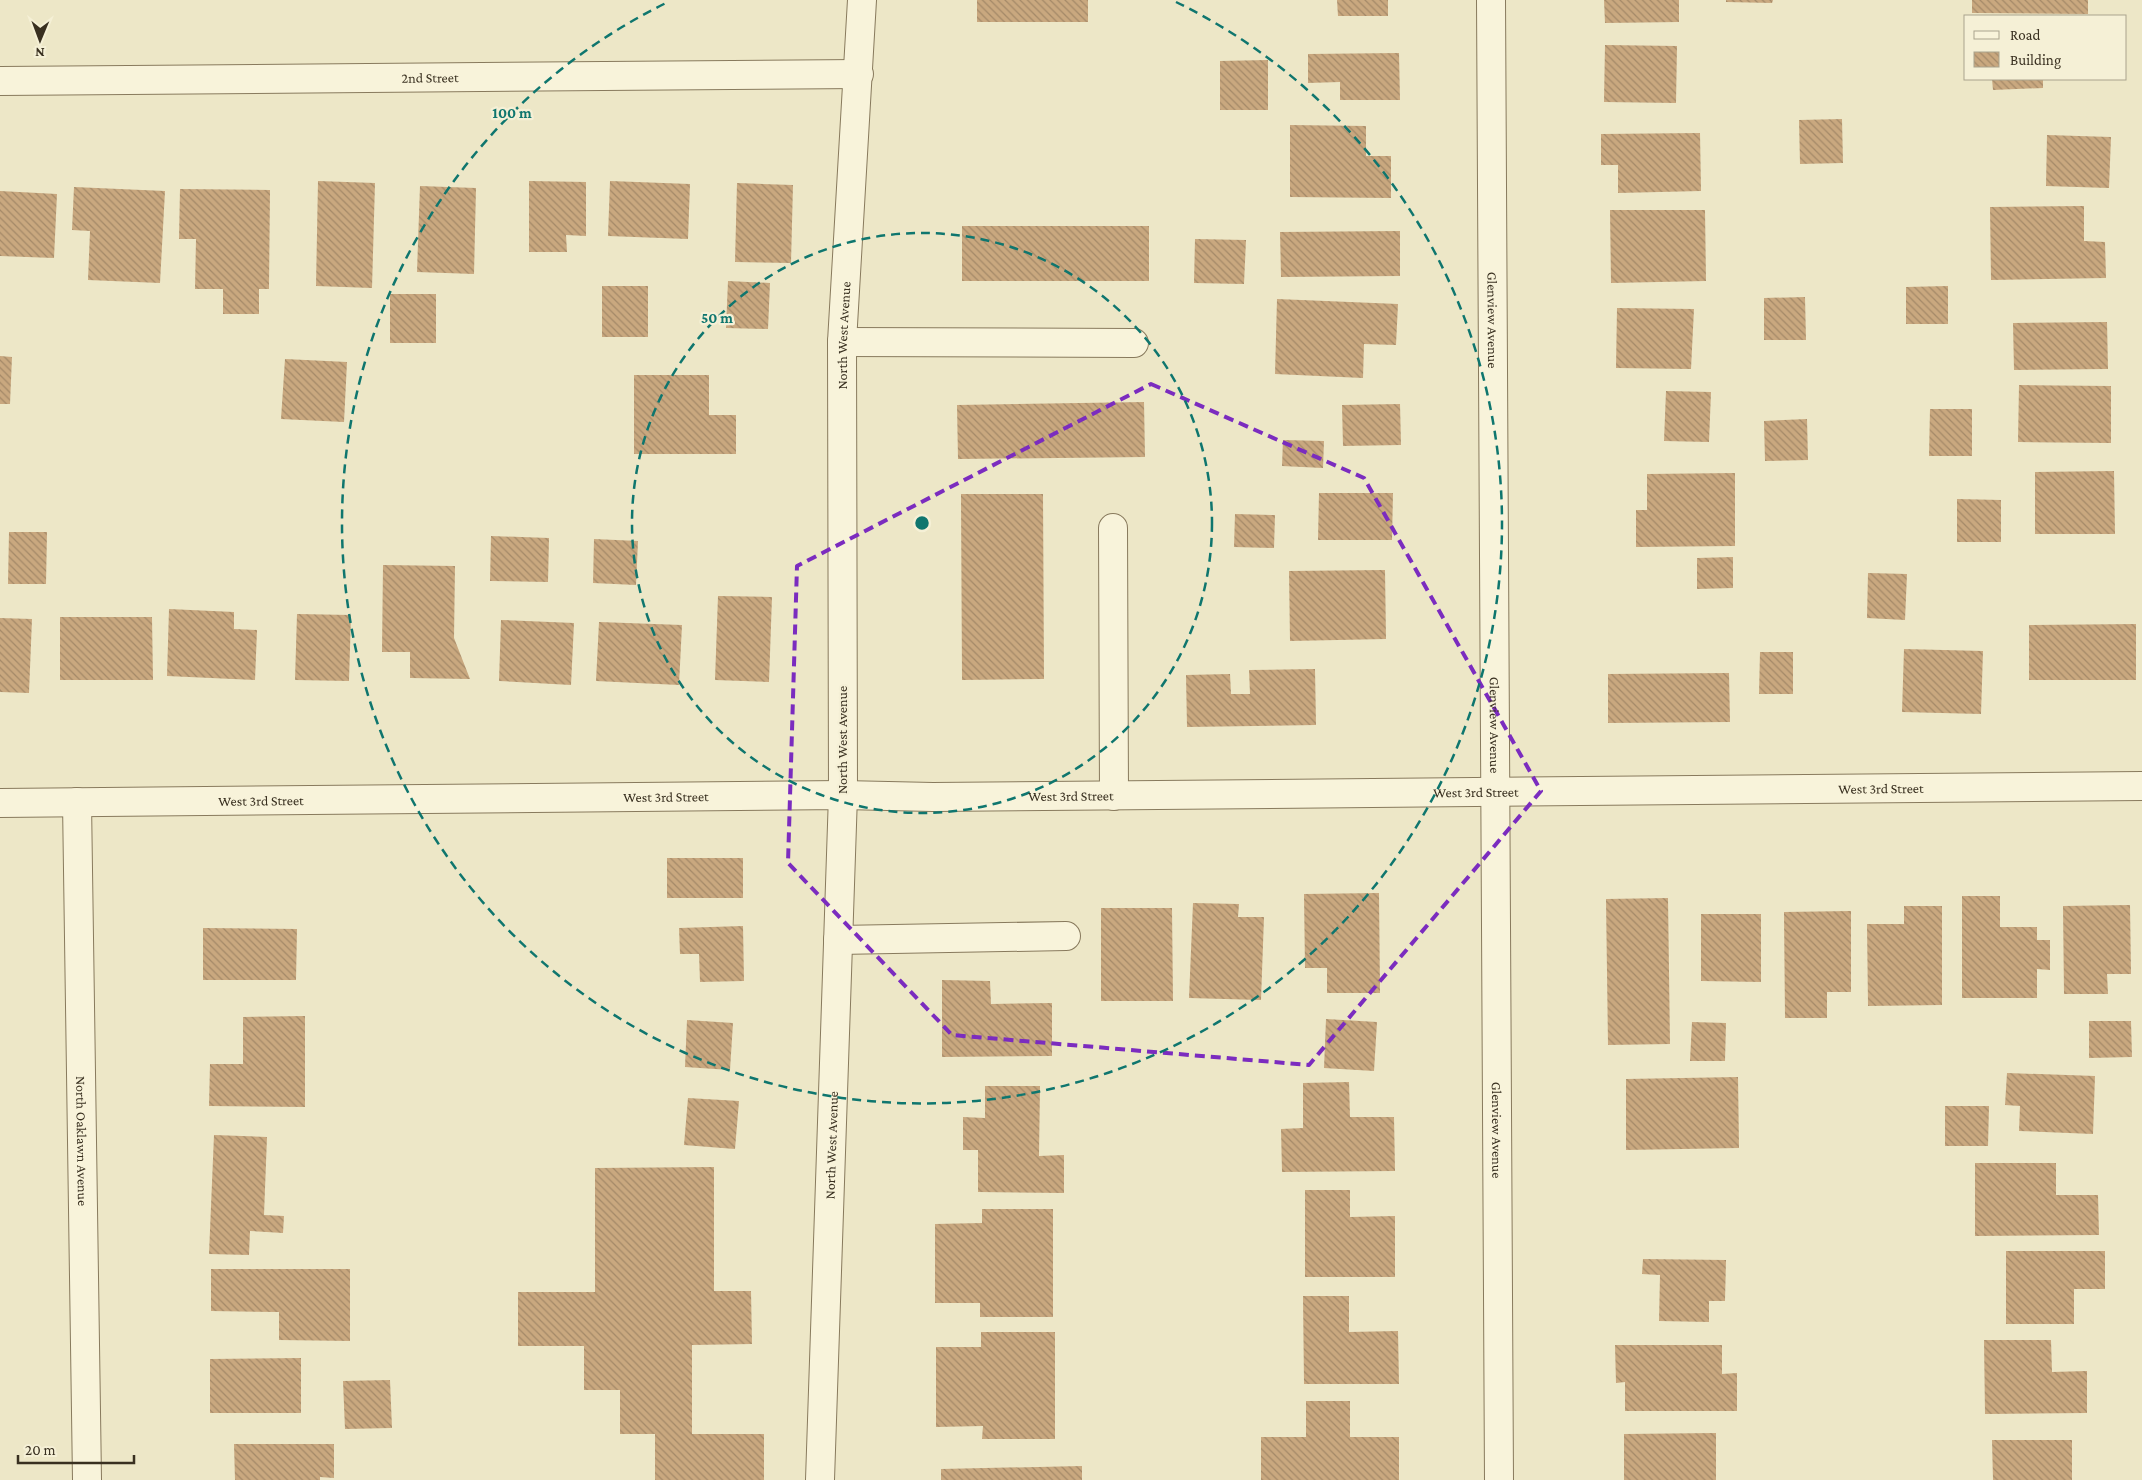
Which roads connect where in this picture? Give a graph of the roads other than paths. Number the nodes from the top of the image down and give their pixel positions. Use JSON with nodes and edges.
{"nodes":[{"id":1,"x":862,"y":0,"type":"edge"},
{"id":2,"x":1491,"y":0,"type":"edge"},
{"id":3,"x":859,"y":74,"type":"junction"},
{"id":4,"x":0,"y":81,"type":"edge"},
{"id":5,"x":842,"y":342,"type":"junction"},
{"id":6,"x":1134,"y":343,"type":"dead end"},
{"id":7,"x":1113,"y":528,"type":"dead end"},
{"id":8,"x":2142,"y":786,"type":"edge"},
{"id":9,"x":1495,"y":794,"type":"junction"},
{"id":10,"x":843,"y":795,"type":"junction"},
{"id":11,"x":1114,"y":796,"type":"junction"},
{"id":12,"x":76,"y":802,"type":"junction"},
{"id":13,"x":0,"y":803,"type":"edge"},
{"id":14,"x":1066,"y":936,"type":"dead end"},
{"id":15,"x":838,"y":940,"type":"junction"},
{"id":16,"x":88,"y":1480,"type":"edge"},
{"id":17,"x":820,"y":1480,"type":"edge"},
{"id":18,"x":1498,"y":1480,"type":"edge"}],
"edges":[{"from":1,"to":3,"type":"street","name":"North West Avenue"},
{"from":2,"to":9,"type":"street","name":"Glenview Avenue"},
{"from":3,"to":4,"type":"street","name":"2nd Street"},
{"from":3,"to":5,"type":"street","name":"North West Avenue"},
{"from":5,"to":6,"type":"street"},
{"from":5,"to":10,"type":"street","name":"North West Avenue"},
{"from":7,"to":11,"type":"street"},
{"from":8,"to":9,"type":"street","name":"West 3rd Street"},
{"from":9,"to":11,"type":"street","name":"West 3rd Street"},
{"from":9,"to":18,"type":"street","name":"Glenview Avenue"},
{"from":10,"to":11,"type":"street","name":"West 3rd Street"},
{"from":10,"to":12,"type":"street","name":"West 3rd Street"},
{"from":10,"to":15,"type":"street","name":"North West Avenue"},
{"from":12,"to":13,"type":"street","name":"West 3rd Street"},
{"from":12,"to":16,"type":"street","name":"North Oaklawn Avenue"},
{"from":14,"to":15,"type":"street"},
{"from":15,"to":17,"type":"street","name":"North West Avenue"}]}
